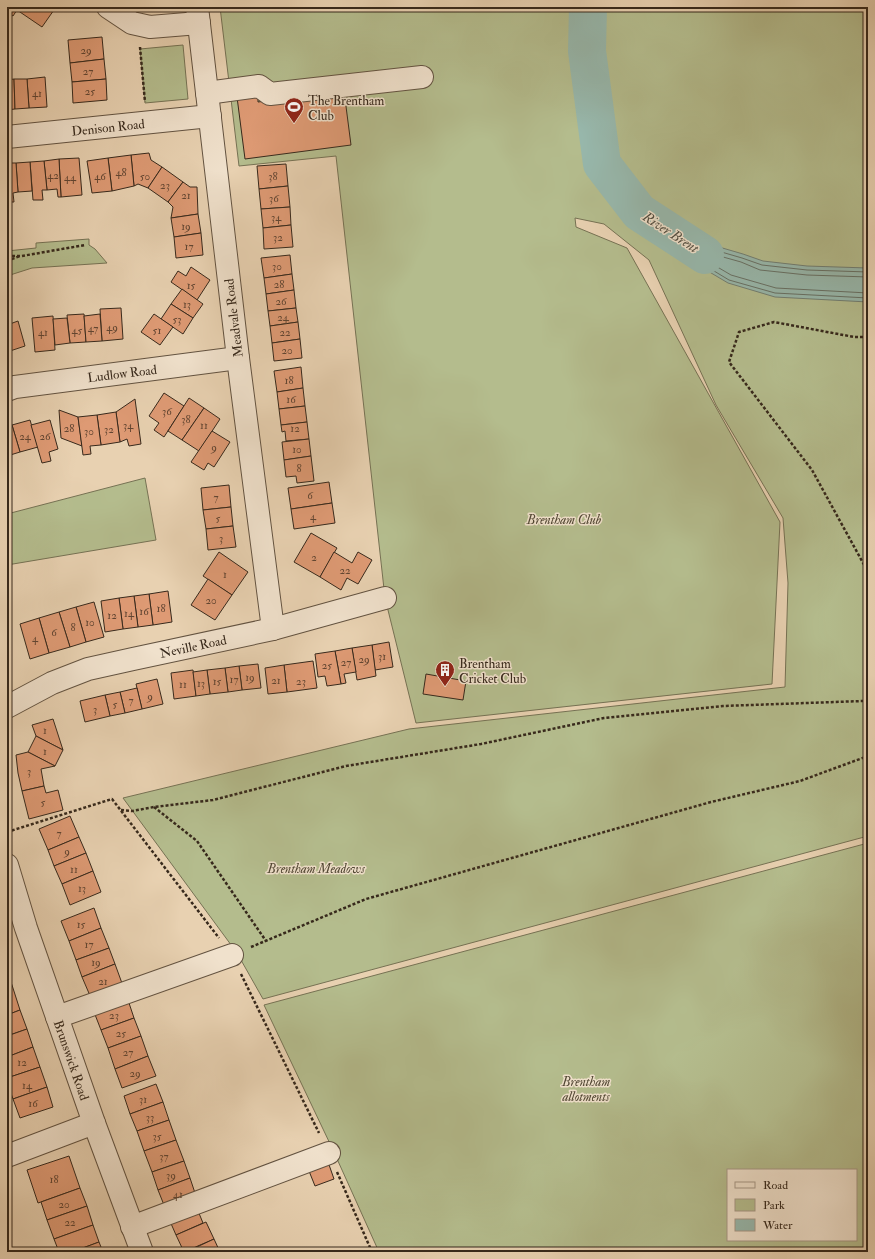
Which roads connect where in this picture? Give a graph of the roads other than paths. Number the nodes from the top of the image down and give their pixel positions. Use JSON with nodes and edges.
{"nodes":[{"id":1,"x":108,"y":7,"type":"edge"},
{"id":2,"x":198,"y":15,"type":"edge"},
{"id":3,"x":422,"y":77,"type":"dead end"},
{"id":4,"x":207,"y":93,"type":"junction"},
{"id":5,"x":210,"y":116,"type":"junction"},
{"id":6,"x":7,"y":137,"type":"edge"},
{"id":7,"x":238,"y":358,"type":"junction"},
{"id":8,"x":7,"y":390,"type":"edge"},
{"id":9,"x":385,"y":598,"type":"dead end"},
{"id":10,"x":273,"y":629,"type":"junction"},
{"id":11,"x":7,"y":707,"type":"edge"},
{"id":12,"x":7,"y":865,"type":"edge"},
{"id":13,"x":232,"y":955,"type":"road end"},
{"id":14,"x":57,"y":1017,"type":"junction"},
{"id":15,"x":94,"y":1123,"type":"junction"},
{"id":16,"x":329,"y":1153,"type":"road end"},
{"id":17,"x":7,"y":1156,"type":"edge"},
{"id":18,"x":132,"y":1227,"type":"junction"},
{"id":19,"x":142,"y":1252,"type":"edge"}],
"edges":[{"from":1,"to":2,"type":"street"},
{"from":2,"to":4,"type":"street","name":"Meadvale Road"},
{"from":3,"to":4,"type":"street"},
{"from":4,"to":5,"type":"street","name":"Meadvale Road"},
{"from":5,"to":6,"type":"street","name":"Denison Road"},
{"from":5,"to":7,"type":"street","name":"Meadvale Road"},
{"from":7,"to":8,"type":"street","name":"Ludlow Road"},
{"from":7,"to":10,"type":"street","name":"Meadvale Road"},
{"from":9,"to":10,"type":"street","name":"Neville Road"},
{"from":10,"to":11,"type":"street","name":"Neville Road"},
{"from":12,"to":14,"type":"street","name":"Brunswick Road"},
{"from":13,"to":14,"type":"street"},
{"from":14,"to":15,"type":"street","name":"Brunswick Road"},
{"from":15,"to":17,"type":"street"},
{"from":15,"to":18,"type":"street","name":"Brunswick Road"},
{"from":16,"to":18,"type":"street"},
{"from":18,"to":19,"type":"street","name":"Brunswick Road"}]}
